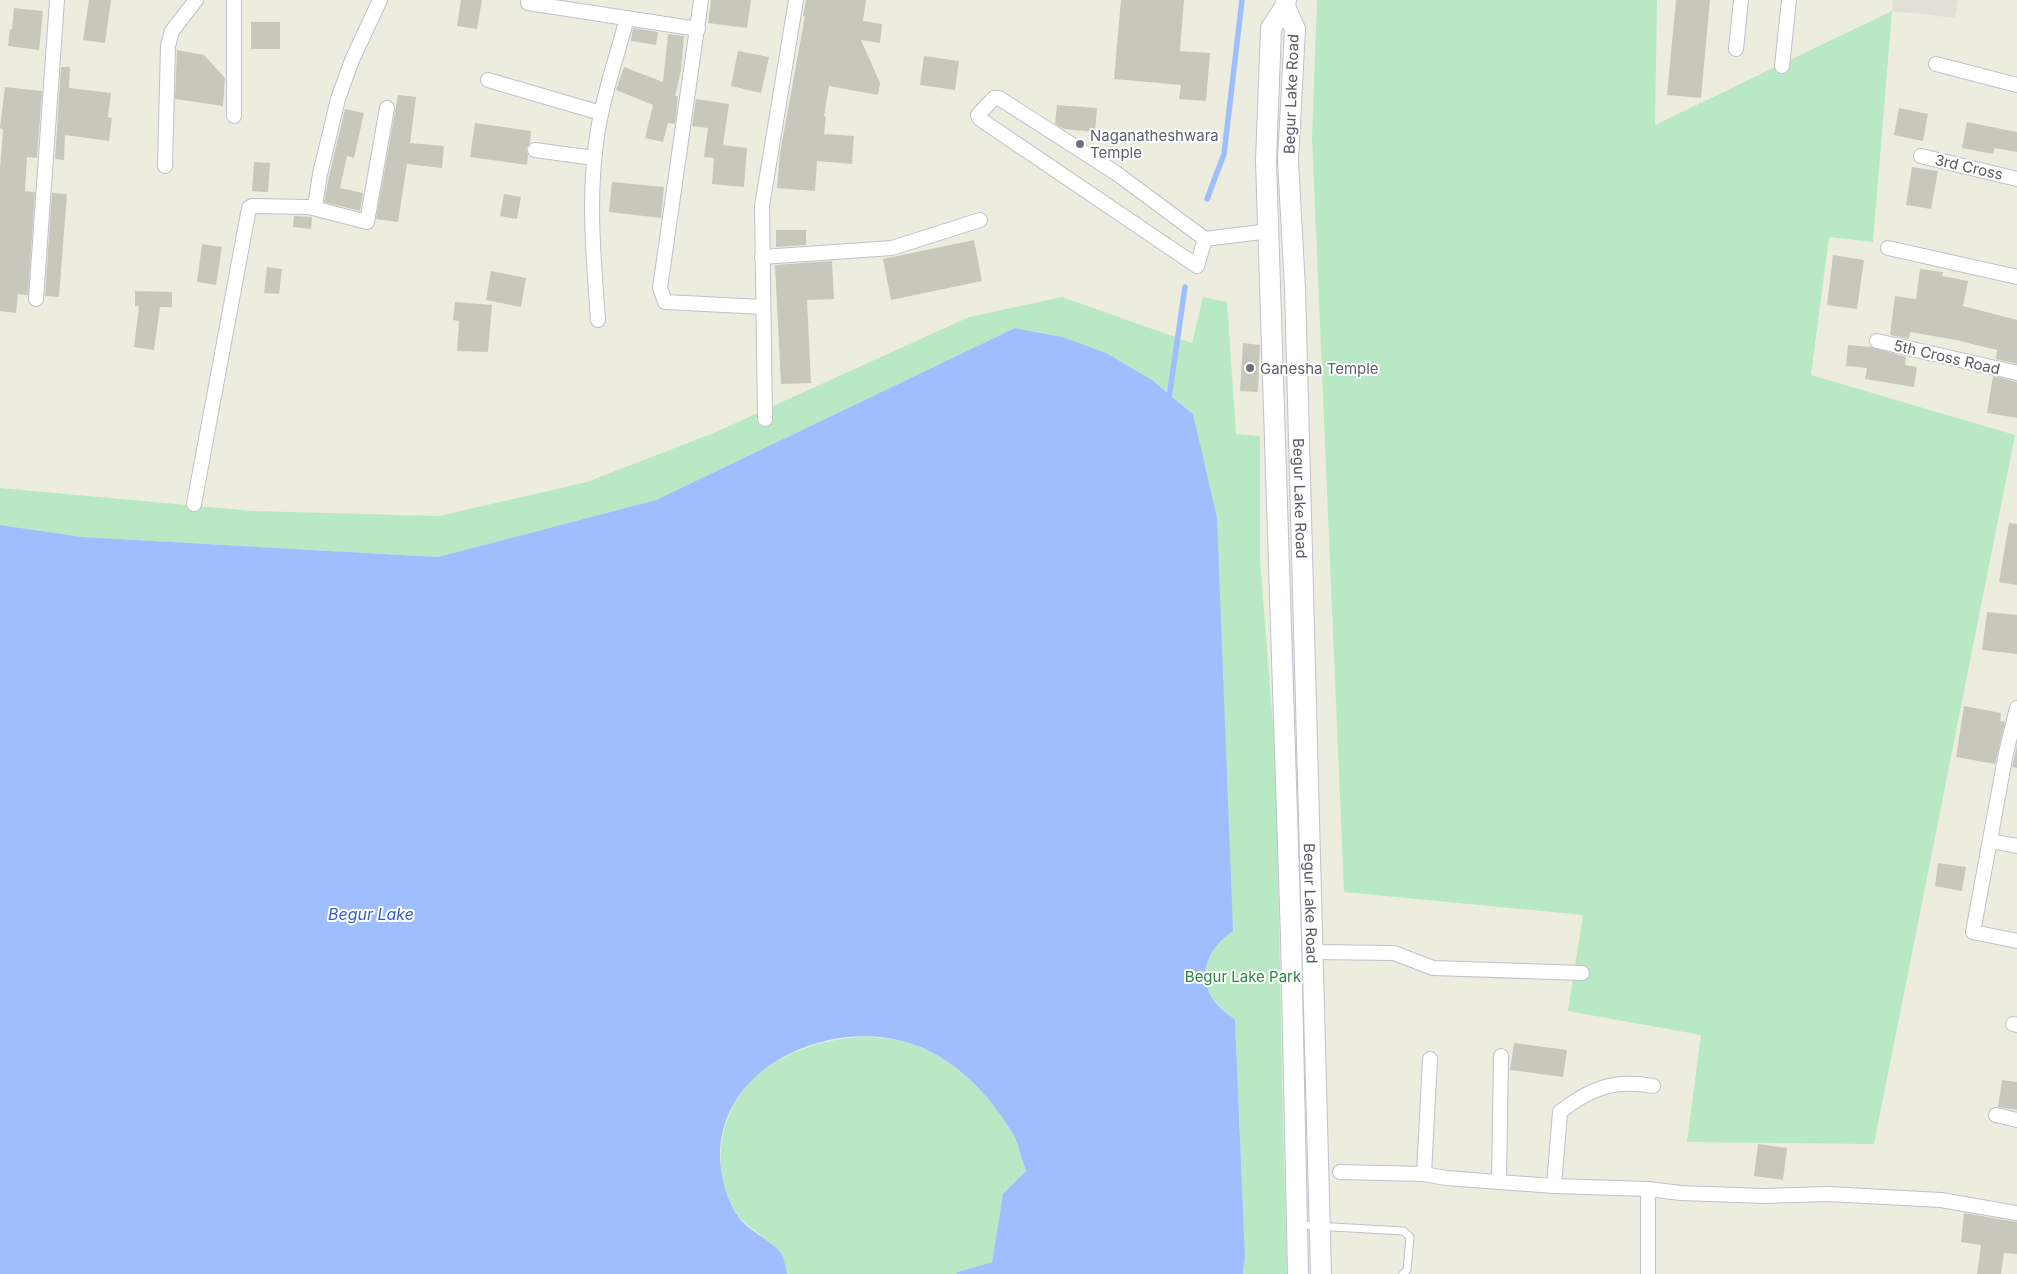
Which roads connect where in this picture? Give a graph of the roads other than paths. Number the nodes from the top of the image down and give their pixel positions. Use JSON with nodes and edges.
{"nodes":[{"id":1,"x":57,"y":0,"type":"edge"},
{"id":2,"x":196,"y":0,"type":"edge"},
{"id":3,"x":234,"y":0,"type":"edge"},
{"id":4,"x":380,"y":0,"type":"edge"},
{"id":5,"x":528,"y":0,"type":"edge"},
{"id":6,"x":702,"y":0,"type":"edge"},
{"id":7,"x":796,"y":0,"type":"edge"},
{"id":8,"x":1741,"y":0,"type":"edge"},
{"id":9,"x":1789,"y":0,"type":"edge"},
{"id":10,"x":1285,"y":3,"type":"edge"},
{"id":11,"x":628,"y":18,"type":"junction"},
{"id":12,"x":698,"y":29,"type":"junction"},
{"id":13,"x":1736,"y":49,"type":"dead end"},
{"id":14,"x":1936,"y":64,"type":"dead end"},
{"id":15,"x":1782,"y":66,"type":"dead end"},
{"id":16,"x":488,"y":80,"type":"dead end"},
{"id":17,"x":2017,"y":85,"type":"edge"},
{"id":18,"x":387,"y":108,"type":"dead end"},
{"id":19,"x":601,"y":113,"type":"junction"},
{"id":20,"x":234,"y":116,"type":"dead end"},
{"id":21,"x":535,"y":150,"type":"dead end"},
{"id":22,"x":1920,"y":156,"type":"dead end"},
{"id":23,"x":594,"y":158,"type":"junction"},
{"id":24,"x":165,"y":166,"type":"dead end"},
{"id":25,"x":2017,"y":179,"type":"edge"},
{"id":26,"x":309,"y":207,"type":"junction"},
{"id":27,"x":980,"y":220,"type":"dead end"},
{"id":28,"x":1269,"y":231,"type":"junction"},
{"id":29,"x":1205,"y":239,"type":"junction"},
{"id":30,"x":1888,"y":248,"type":"dead end"},
{"id":31,"x":762,"y":257,"type":"junction"},
{"id":32,"x":2017,"y":277,"type":"edge"},
{"id":33,"x":1272,"y":288,"type":"junction"},
{"id":34,"x":1294,"y":288,"type":"junction"},
{"id":35,"x":36,"y":299,"type":"dead end"},
{"id":36,"x":763,"y":307,"type":"junction"},
{"id":37,"x":598,"y":320,"type":"dead end"},
{"id":38,"x":1877,"y":341,"type":"dead end"},
{"id":39,"x":2017,"y":373,"type":"edge"},
{"id":40,"x":765,"y":419,"type":"dead end"},
{"id":41,"x":194,"y":504,"type":"dead end"},
{"id":42,"x":1304,"y":624,"type":"junction"},
{"id":43,"x":1281,"y":625,"type":"junction"},
{"id":44,"x":2017,"y":708,"type":"edge"},
{"id":45,"x":2012,"y":754,"type":"edge"},
{"id":46,"x":1991,"y":840,"type":"junction"},
{"id":47,"x":2017,"y":846,"type":"edge"},
{"id":48,"x":2017,"y":941,"type":"edge"},
{"id":49,"x":1313,"y":952,"type":"junction"},
{"id":50,"x":1582,"y":973,"type":"dead end"},
{"id":51,"x":1501,"y":1056,"type":"dead end"},
{"id":52,"x":1430,"y":1059,"type":"dead end"},
{"id":53,"x":1653,"y":1086,"type":"dead end"},
{"id":54,"x":1996,"y":1115,"type":"dead end"},
{"id":55,"x":2017,"y":1120,"type":"edge"},
{"id":56,"x":1340,"y":1172,"type":"dead end"},
{"id":57,"x":1424,"y":1174,"type":"junction"},
{"id":58,"x":1498,"y":1181,"type":"junction"},
{"id":59,"x":1554,"y":1186,"type":"junction"},
{"id":60,"x":1648,"y":1189,"type":"junction"},
{"id":61,"x":2017,"y":1213,"type":"edge"},
{"id":62,"x":1297,"y":1225,"type":"junction"},
{"id":63,"x":1320,"y":1226,"type":"junction"},
{"id":64,"x":1298,"y":1274,"type":"edge"},
{"id":65,"x":1321,"y":1274,"type":"edge"},
{"id":66,"x":1403,"y":1274,"type":"edge"},
{"id":67,"x":1648,"y":1274,"type":"edge"}],
"edges":[{"from":1,"to":35,"type":"street"},
{"from":2,"to":24,"type":"street"},
{"from":3,"to":20,"type":"street"},
{"from":4,"to":26,"type":"street"},
{"from":5,"to":11,"type":"street"},
{"from":6,"to":12,"type":"street"},
{"from":7,"to":31,"type":"street"},
{"from":8,"to":13,"type":"street"},
{"from":9,"to":15,"type":"street"},
{"from":10,"to":28,"type":"main road","name":"Begur Lake Road"},
{"from":10,"to":34,"type":"main road","name":"Begur Lake Road"},
{"from":11,"to":12,"type":"street"},
{"from":11,"to":19,"type":"street"},
{"from":12,"to":36,"type":"street"},
{"from":14,"to":17,"type":"street"},
{"from":16,"to":19,"type":"street"},
{"from":18,"to":26,"type":"street"},
{"from":19,"to":23,"type":"street"},
{"from":21,"to":23,"type":"street"},
{"from":22,"to":25,"type":"street","name":"3rd Cross"},
{"from":23,"to":37,"type":"street"},
{"from":26,"to":41,"type":"street"},
{"from":27,"to":31,"type":"street"},
{"from":28,"to":29,"type":"street"},
{"from":28,"to":33,"type":"main road","name":"Begur Lake Road"},
{"from":29,"to":29,"type":"street"},
{"from":30,"to":32,"type":"street"},
{"from":31,"to":36,"type":"street"},
{"from":33,"to":34,"type":"main road"},
{"from":33,"to":43,"type":"main road","name":"Begur Lake Road"},
{"from":34,"to":42,"type":"main road","name":"Begur Lake Road"},
{"from":36,"to":40,"type":"street"},
{"from":38,"to":39,"type":"street","name":"5th Cross Road"},
{"from":42,"to":43,"type":"main road"},
{"from":42,"to":49,"type":"main road","name":"Begur Lake Road"},
{"from":43,"to":62,"type":"main road","name":"Begur Lake Road"},
{"from":44,"to":45,"type":"street"},
{"from":45,"to":46,"type":"street"},
{"from":46,"to":47,"type":"street"},
{"from":46,"to":48,"type":"street"},
{"from":49,"to":50,"type":"street"},
{"from":49,"to":63,"type":"main road","name":"Begur Lake Road"},
{"from":51,"to":58,"type":"street"},
{"from":52,"to":57,"type":"street"},
{"from":53,"to":59,"type":"street"},
{"from":54,"to":55,"type":"street"},
{"from":56,"to":57,"type":"street"},
{"from":57,"to":58,"type":"street"},
{"from":58,"to":59,"type":"street"},
{"from":59,"to":60,"type":"street"},
{"from":60,"to":61,"type":"street"},
{"from":60,"to":67,"type":"street"},
{"from":62,"to":63,"type":"lane"},
{"from":62,"to":64,"type":"main road","name":"Begur Lake Road"},
{"from":63,"to":65,"type":"main road","name":"Begur Lake Road"},
{"from":63,"to":66,"type":"lane"}]}
